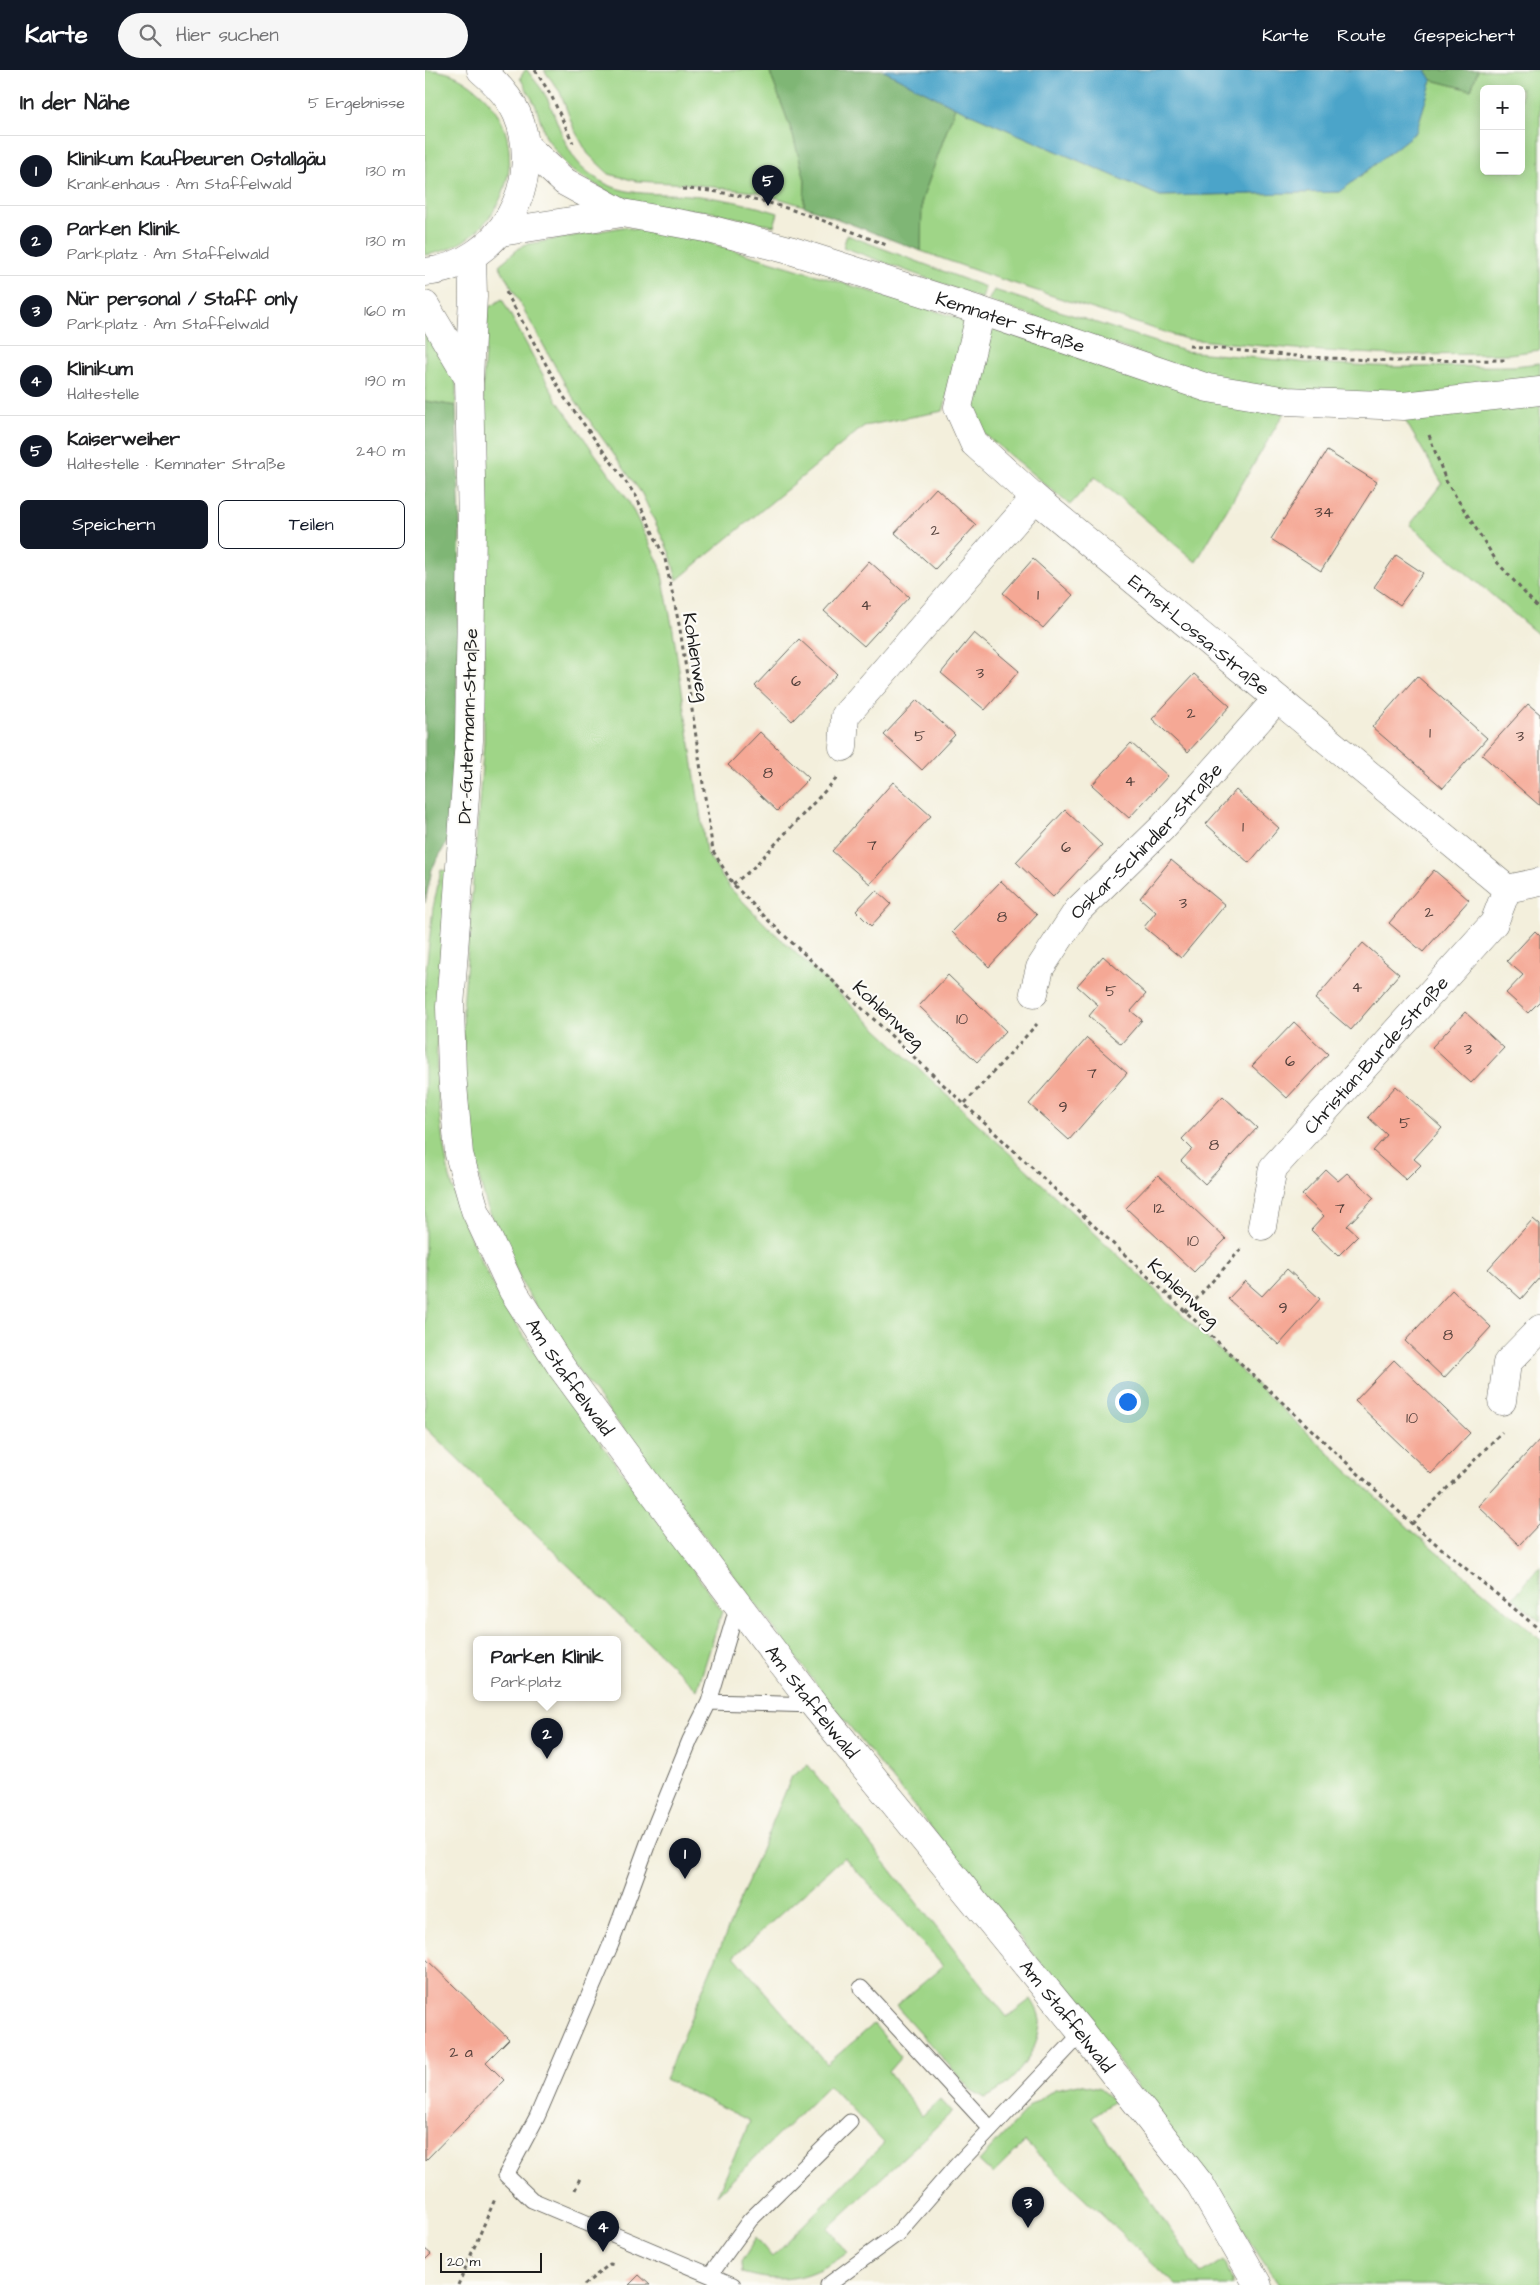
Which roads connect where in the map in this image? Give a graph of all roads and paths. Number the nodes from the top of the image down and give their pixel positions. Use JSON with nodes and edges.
{"nodes":[{"id":1,"x":481,"y":70,"type":"edge"},
{"id":2,"x":535,"y":70,"type":"edge"},
{"id":3,"x":526,"y":146,"type":"junction"},
{"id":4,"x":575,"y":147,"type":"dead end"},
{"id":5,"x":672,"y":189,"type":"dead end"},
{"id":6,"x":622,"y":213,"type":"junction"},
{"id":7,"x":891,"y":246,"type":"dead end"},
{"id":8,"x":485,"y":247,"type":"junction"},
{"id":9,"x":425,"y":272,"type":"edge"},
{"id":10,"x":425,"y":305,"type":"edge"},
{"id":11,"x":981,"y":312,"type":"junction"},
{"id":12,"x":1185,"y":346,"type":"dead end"},
{"id":13,"x":1510,"y":360,"type":"dead end"},
{"id":14,"x":469,"y":379,"type":"junction"},
{"id":15,"x":1540,"y":391,"type":"edge"},
{"id":16,"x":1410,"y":405,"type":"junction"},
{"id":17,"x":1035,"y":498,"type":"junction"},
{"id":18,"x":1540,"y":610,"type":"edge"},
{"id":19,"x":1277,"y":699,"type":"junction"},
{"id":20,"x":843,"y":747,"type":"joint"},
{"id":21,"x":1540,"y":882,"type":"edge"},
{"id":22,"x":733,"y":884,"type":"junction"},
{"id":23,"x":1507,"y":889,"type":"junction"},
{"id":24,"x":1034,"y":993,"type":"joint"},
{"id":25,"x":452,"y":1073,"type":"joint"},
{"id":26,"x":965,"y":1103,"type":"junction"},
{"id":27,"x":1262,"y":1226,"type":"joint"},
{"id":28,"x":1185,"y":1312,"type":"junction"},
{"id":29,"x":1540,"y":1329,"type":"edge"},
{"id":30,"x":1502,"y":1402,"type":"joint"},
{"id":31,"x":1412,"y":1524,"type":"junction"},
{"id":32,"x":738,"y":1604,"type":"junction"},
{"id":33,"x":1540,"y":1630,"type":"edge"},
{"id":34,"x":709,"y":1702,"type":"junction"},
{"id":35,"x":814,"y":1705,"type":"junction"},
{"id":36,"x":861,"y":1988,"type":"dead end"},
{"id":37,"x":1082,"y":2033,"type":"junction"},
{"id":38,"x":850,"y":2122,"type":"dead end"},
{"id":39,"x":991,"y":2129,"type":"junction"},
{"id":40,"x":506,"y":2175,"type":"junction"},
{"id":41,"x":617,"y":2265,"type":"dead end"},
{"id":42,"x":710,"y":2275,"type":"junction"},
{"id":43,"x":836,"y":2283,"type":"edge"},
{"id":44,"x":458,"y":2285,"type":"edge"},
{"id":45,"x":584,"y":2285,"type":"edge"},
{"id":46,"x":733,"y":2285,"type":"edge"},
{"id":47,"x":1258,"y":2285,"type":"edge"}],
"edges":[{"from":1,"to":3,"type":"street"},
{"from":2,"to":4,"type":"path"},
{"from":3,"to":6,"type":"street","name":"Kemnater Straße"},
{"from":3,"to":8,"type":"street"},
{"from":5,"to":7,"type":"path"},
{"from":6,"to":8,"type":"street","name":"Kemnater Straße"},
{"from":6,"to":11,"type":"street","name":"Kemnater Straße"},
{"from":8,"to":9,"type":"street","name":"Kemnater Straße"},
{"from":8,"to":14,"type":"street","name":"Dr.-Gutermann-Straße"},
{"from":8,"to":22,"type":"path","name":"Kohlenweg"},
{"from":10,"to":14,"type":"street","name":"Dr.-Gutermann-Straße"},
{"from":11,"to":16,"type":"street","name":"Kemnater Straße"},
{"from":11,"to":17,"type":"street","name":"Ernst-Lossa-Straße"},
{"from":12,"to":13,"type":"path"},
{"from":14,"to":25,"type":"street","name":"Dr.-Gutermann-Straße"},
{"from":15,"to":16,"type":"street","name":"Kemnater Straße"},
{"from":16,"to":18,"type":"path"},
{"from":17,"to":19,"type":"street","name":"Ernst-Lossa-Straße"},
{"from":17,"to":20,"type":"street"},
{"from":19,"to":23,"type":"street","name":"Ernst-Lossa-Straße"},
{"from":19,"to":24,"type":"street","name":"Oskar-Schindler-Straße"},
{"from":20,"to":22,"type":"path"},
{"from":21,"to":23,"type":"street"},
{"from":22,"to":26,"type":"path","name":"Kohlenweg"},
{"from":23,"to":27,"type":"street","name":"Christian-Burde-Straße"},
{"from":24,"to":26,"type":"path"},
{"from":25,"to":32,"type":"street","name":"Am Staffelwald"},
{"from":26,"to":28,"type":"path","name":"Kohlenweg"},
{"from":27,"to":28,"type":"path"},
{"from":28,"to":31,"type":"path","name":"Kohlenweg"},
{"from":29,"to":30,"type":"street"},
{"from":30,"to":31,"type":"path"},
{"from":31,"to":33,"type":"path","name":"Kohlenweg"},
{"from":32,"to":34,"type":"lane"},
{"from":32,"to":35,"type":"street","name":"Am Staffelwald"},
{"from":34,"to":35,"type":"lane"},
{"from":34,"to":40,"type":"lane"},
{"from":35,"to":37,"type":"street","name":"Am Staffelwald"},
{"from":36,"to":39,"type":"lane"},
{"from":37,"to":39,"type":"lane"},
{"from":37,"to":47,"type":"street","name":"Am Staffelwald"},
{"from":38,"to":42,"type":"lane"},
{"from":39,"to":43,"type":"lane"},
{"from":40,"to":42,"type":"lane"},
{"from":40,"to":44,"type":"path"},
{"from":41,"to":45,"type":"path"},
{"from":42,"to":46,"type":"lane"}]}
